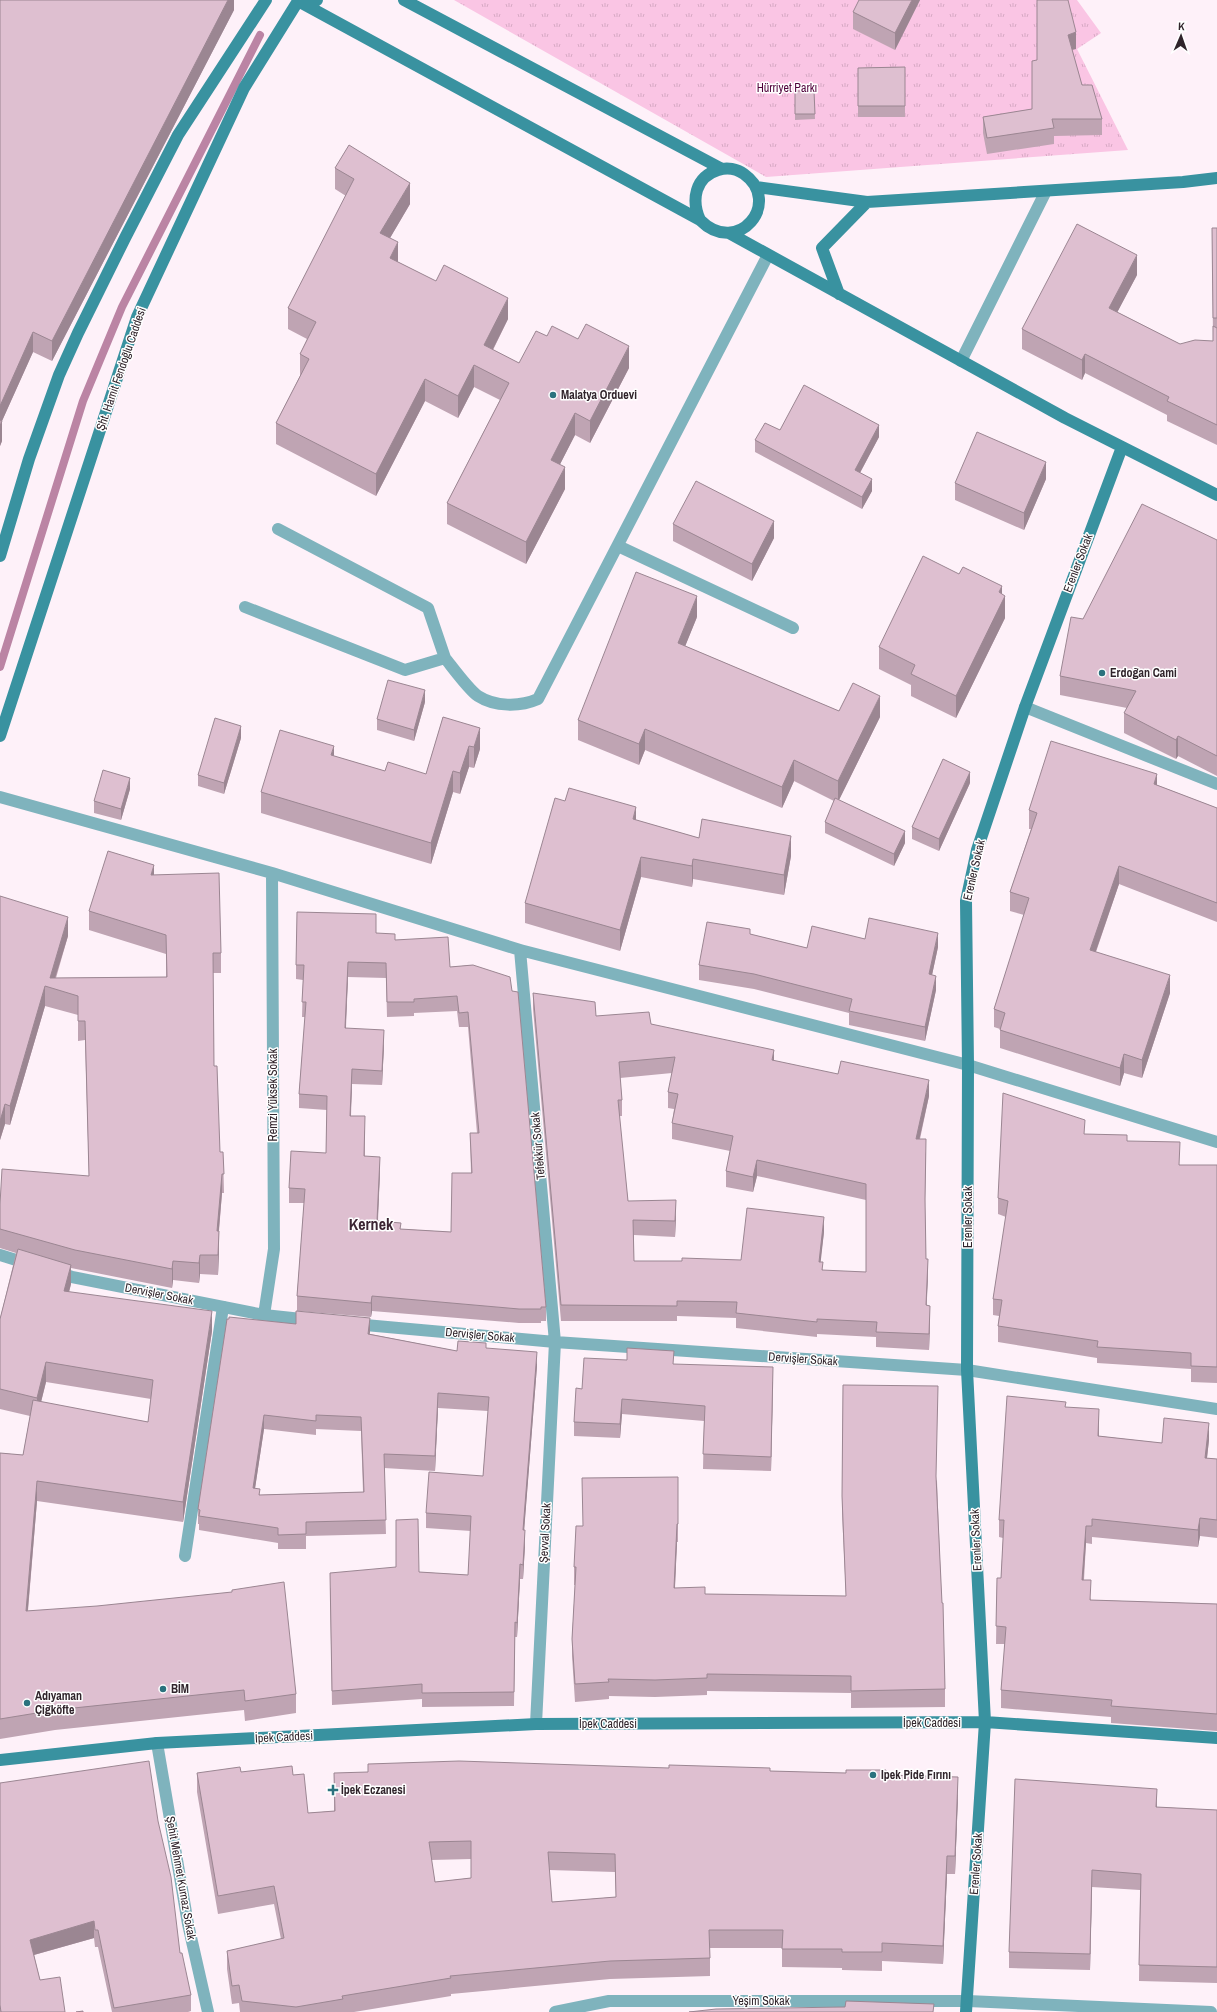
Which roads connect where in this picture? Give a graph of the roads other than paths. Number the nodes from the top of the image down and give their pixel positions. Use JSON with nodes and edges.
{"nodes":[{"id":1,"x":266,"y":0,"type":"edge"},
{"id":2,"x":317,"y":0,"type":"edge"},
{"id":3,"x":404,"y":0,"type":"edge"},
{"id":4,"x":297,"y":1,"type":"edge"},
{"id":5,"x":722,"y":169,"type":"junction"},
{"id":6,"x":1217,"y":178,"type":"edge"},
{"id":7,"x":756,"y":187,"type":"junction"},
{"id":8,"x":1046,"y":191,"type":"junction"},
{"id":9,"x":867,"y":202,"type":"junction"},
{"id":10,"x":700,"y":220,"type":"junction"},
{"id":11,"x":729,"y":233,"type":"junction"},
{"id":12,"x":768,"y":255,"type":"junction"},
{"id":13,"x":839,"y":294,"type":"junction"},
{"id":14,"x":962,"y":361,"type":"junction"},
{"id":15,"x":1122,"y":447,"type":"junction"},
{"id":16,"x":1217,"y":495,"type":"edge"},
{"id":17,"x":278,"y":529,"type":"dead end"},
{"id":18,"x":618,"y":546,"type":"junction"},
{"id":19,"x":0,"y":556,"type":"edge"},
{"id":20,"x":245,"y":607,"type":"dead end"},
{"id":21,"x":793,"y":628,"type":"dead end"},
{"id":22,"x":445,"y":658,"type":"junction"},
{"id":23,"x":1024,"y":708,"type":"junction"},
{"id":24,"x":0,"y":736,"type":"edge"},
{"id":25,"x":1217,"y":784,"type":"edge"},
{"id":26,"x":0,"y":797,"type":"edge"},
{"id":27,"x":272,"y":873,"type":"junction"},
{"id":28,"x":520,"y":950,"type":"junction"},
{"id":29,"x":968,"y":1064,"type":"junction"},
{"id":30,"x":1217,"y":1142,"type":"edge"},
{"id":31,"x":0,"y":1255,"type":"edge"},
{"id":32,"x":222,"y":1307,"type":"junction"},
{"id":33,"x":264,"y":1315,"type":"junction"},
{"id":34,"x":326,"y":1321,"type":"edge"},
{"id":35,"x":342,"y":1323,"type":"edge"},
{"id":36,"x":555,"y":1342,"type":"junction"},
{"id":37,"x":967,"y":1370,"type":"junction"},
{"id":38,"x":1217,"y":1409,"type":"edge"},
{"id":39,"x":185,"y":1556,"type":"dead end"},
{"id":40,"x":985,"y":1722,"type":"junction"},
{"id":41,"x":536,"y":1724,"type":"junction"},
{"id":42,"x":1217,"y":1738,"type":"edge"},
{"id":43,"x":157,"y":1743,"type":"junction"},
{"id":44,"x":0,"y":1760,"type":"edge"},
{"id":45,"x":967,"y":2006,"type":"edge"},
{"id":46,"x":208,"y":2012,"type":"edge"},
{"id":47,"x":555,"y":2012,"type":"edge"},
{"id":48,"x":1211,"y":2012,"type":"edge"}],
"edges":[{"from":1,"to":19,"type":"main road"},
{"from":2,"to":4,"type":"main road"},
{"from":3,"to":5,"type":"main road"},
{"from":4,"to":10,"type":"main road"},
{"from":4,"to":24,"type":"main road","name":"Şht. Hamit Fendoğlu Caddesi"},
{"from":5,"to":7,"type":"main road"},
{"from":5,"to":10,"type":"main road"},
{"from":6,"to":8,"type":"main road"},
{"from":7,"to":9,"type":"main road"},
{"from":7,"to":11,"type":"main road"},
{"from":8,"to":9,"type":"main road"},
{"from":8,"to":14,"type":"street"},
{"from":9,"to":13,"type":"main road"},
{"from":10,"to":11,"type":"main road"},
{"from":11,"to":12,"type":"main road"},
{"from":12,"to":13,"type":"main road"},
{"from":12,"to":18,"type":"street"},
{"from":13,"to":14,"type":"main road"},
{"from":14,"to":15,"type":"main road"},
{"from":15,"to":16,"type":"main road"},
{"from":15,"to":23,"type":"main road","name":"Erenler Sokak"},
{"from":17,"to":22,"type":"street"},
{"from":18,"to":21,"type":"street"},
{"from":18,"to":22,"type":"street"},
{"from":20,"to":22,"type":"street"},
{"from":23,"to":25,"type":"street"},
{"from":23,"to":29,"type":"main road","name":"Erenler Sokak"},
{"from":26,"to":27,"type":"street"},
{"from":27,"to":28,"type":"street"},
{"from":27,"to":33,"type":"street","name":"Remzi Yüksek Sokak"},
{"from":28,"to":29,"type":"street"},
{"from":28,"to":36,"type":"street","name":"Tefekkür Sokak"},
{"from":29,"to":30,"type":"street"},
{"from":29,"to":37,"type":"main road","name":"Erenler Sokak"},
{"from":31,"to":32,"type":"street","name":"Dervişler Sokak"},
{"from":32,"to":33,"type":"street","name":"Dervişler Sokak"},
{"from":32,"to":39,"type":"street"},
{"from":33,"to":34,"type":"street","name":"Dervişler Sokak"},
{"from":35,"to":36,"type":"street","name":"Dervişler Sokak"},
{"from":36,"to":37,"type":"street","name":"Dervişler Sokak"},
{"from":36,"to":41,"type":"street","name":"Şevval Sokak"},
{"from":37,"to":38,"type":"street","name":"Dervişler Sokak"},
{"from":37,"to":40,"type":"main road","name":"Erenler Sokak"},
{"from":40,"to":41,"type":"main road","name":"İpek Caddesi"},
{"from":40,"to":42,"type":"main road","name":"İpek Caddesi"},
{"from":40,"to":45,"type":"main road","name":"Erenler Sokak"},
{"from":41,"to":43,"type":"main road","name":"İpek Caddesi"},
{"from":43,"to":44,"type":"main road","name":"İpek Caddesi"},
{"from":43,"to":46,"type":"street","name":"Şehit Mehmet Kurnaz Sokak"},
{"from":45,"to":47,"type":"street","name":"Yeşim Sokak"},
{"from":45,"to":48,"type":"street","name":"Yeşim Sokak"}]}
